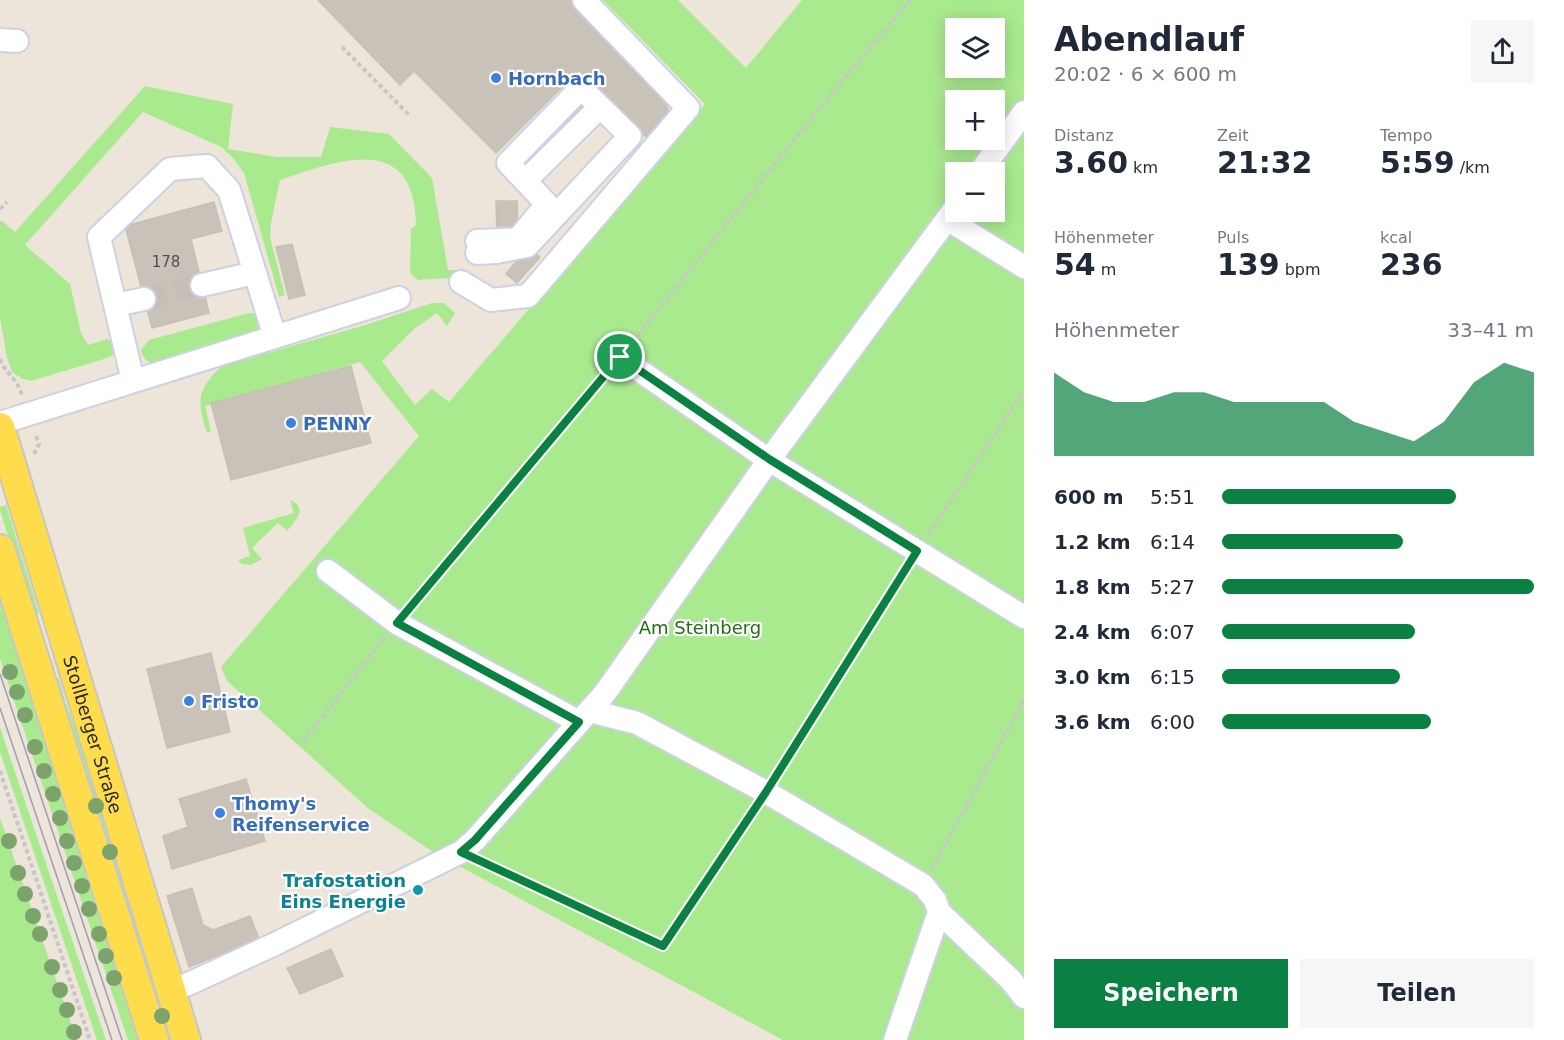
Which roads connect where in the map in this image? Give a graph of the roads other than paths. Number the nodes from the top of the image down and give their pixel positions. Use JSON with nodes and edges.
{"nodes":[{"id":1,"x":584,"y":0,"type":"edge"},
{"id":2,"x":1024,"y":112,"type":"edge"},
{"id":3,"x":987,"y":162,"type":"edge"},
{"id":4,"x":945,"y":221,"type":"edge"},
{"id":5,"x":963,"y":222,"type":"edge"},
{"id":6,"x":522,"y":242,"type":"junction"},
{"id":7,"x":477,"y":247,"type":"dead end"},
{"id":8,"x":1024,"y":267,"type":"edge"},
{"id":9,"x":255,"y":273,"type":"junction"},
{"id":10,"x":460,"y":282,"type":"dead end"},
{"id":11,"x":202,"y":285,"type":"tunnel mouth"},
{"id":12,"x":399,"y":298,"type":"dead end"},
{"id":13,"x":144,"y":299,"type":"tunnel mouth"},
{"id":14,"x":115,"y":305,"type":"junction"},
{"id":15,"x":275,"y":337,"type":"junction"},
{"id":16,"x":620,"y":357,"type":"road end"},
{"id":17,"x":133,"y":381,"type":"junction"},
{"id":18,"x":0,"y":423,"type":"edge"},
{"id":19,"x":0,"y":427,"type":"edge"},
{"id":20,"x":769,"y":459,"type":"junction"},
{"id":21,"x":0,"y":549,"type":"edge"},
{"id":22,"x":328,"y":571,"type":"dead end"},
{"id":23,"x":1024,"y":617,"type":"edge"},
{"id":24,"x":585,"y":717,"type":"junction"},
{"id":25,"x":939,"y":912,"type":"junction"},
{"id":26,"x":170,"y":990,"type":"junction"},
{"id":27,"x":1024,"y":997,"type":"edge"},
{"id":28,"x":154,"y":1040,"type":"edge"},
{"id":29,"x":186,"y":1040,"type":"edge"},
{"id":30,"x":895,"y":1040,"type":"edge"}],
"edges":[{"from":1,"to":10,"type":"lane"},
{"from":2,"to":3,"type":"lane"},
{"from":4,"to":20,"type":"lane"},
{"from":5,"to":8,"type":"lane"},
{"from":6,"to":6,"type":"lane"},
{"from":6,"to":7,"type":"lane"},
{"from":9,"to":11,"type":"lane"},
{"from":9,"to":14,"type":"lane"},
{"from":9,"to":15,"type":"lane"},
{"from":12,"to":15,"type":"lane"},
{"from":13,"to":14,"type":"lane"},
{"from":14,"to":17,"type":"lane"},
{"from":15,"to":17,"type":"lane"},
{"from":16,"to":20,"type":"lane"},
{"from":17,"to":18,"type":"lane"},
{"from":19,"to":26,"type":"main road","name":"Stollberger Straße"},
{"from":20,"to":23,"type":"lane"},
{"from":20,"to":24,"type":"lane"},
{"from":21,"to":28,"type":"main road","name":"Stollberger Straße"},
{"from":22,"to":24,"type":"lane"},
{"from":24,"to":25,"type":"lane"},
{"from":24,"to":26,"type":"lane"},
{"from":25,"to":27,"type":"lane"},
{"from":25,"to":30,"type":"lane"},
{"from":26,"to":29,"type":"main road","name":"Stollberger Straße"}]}
